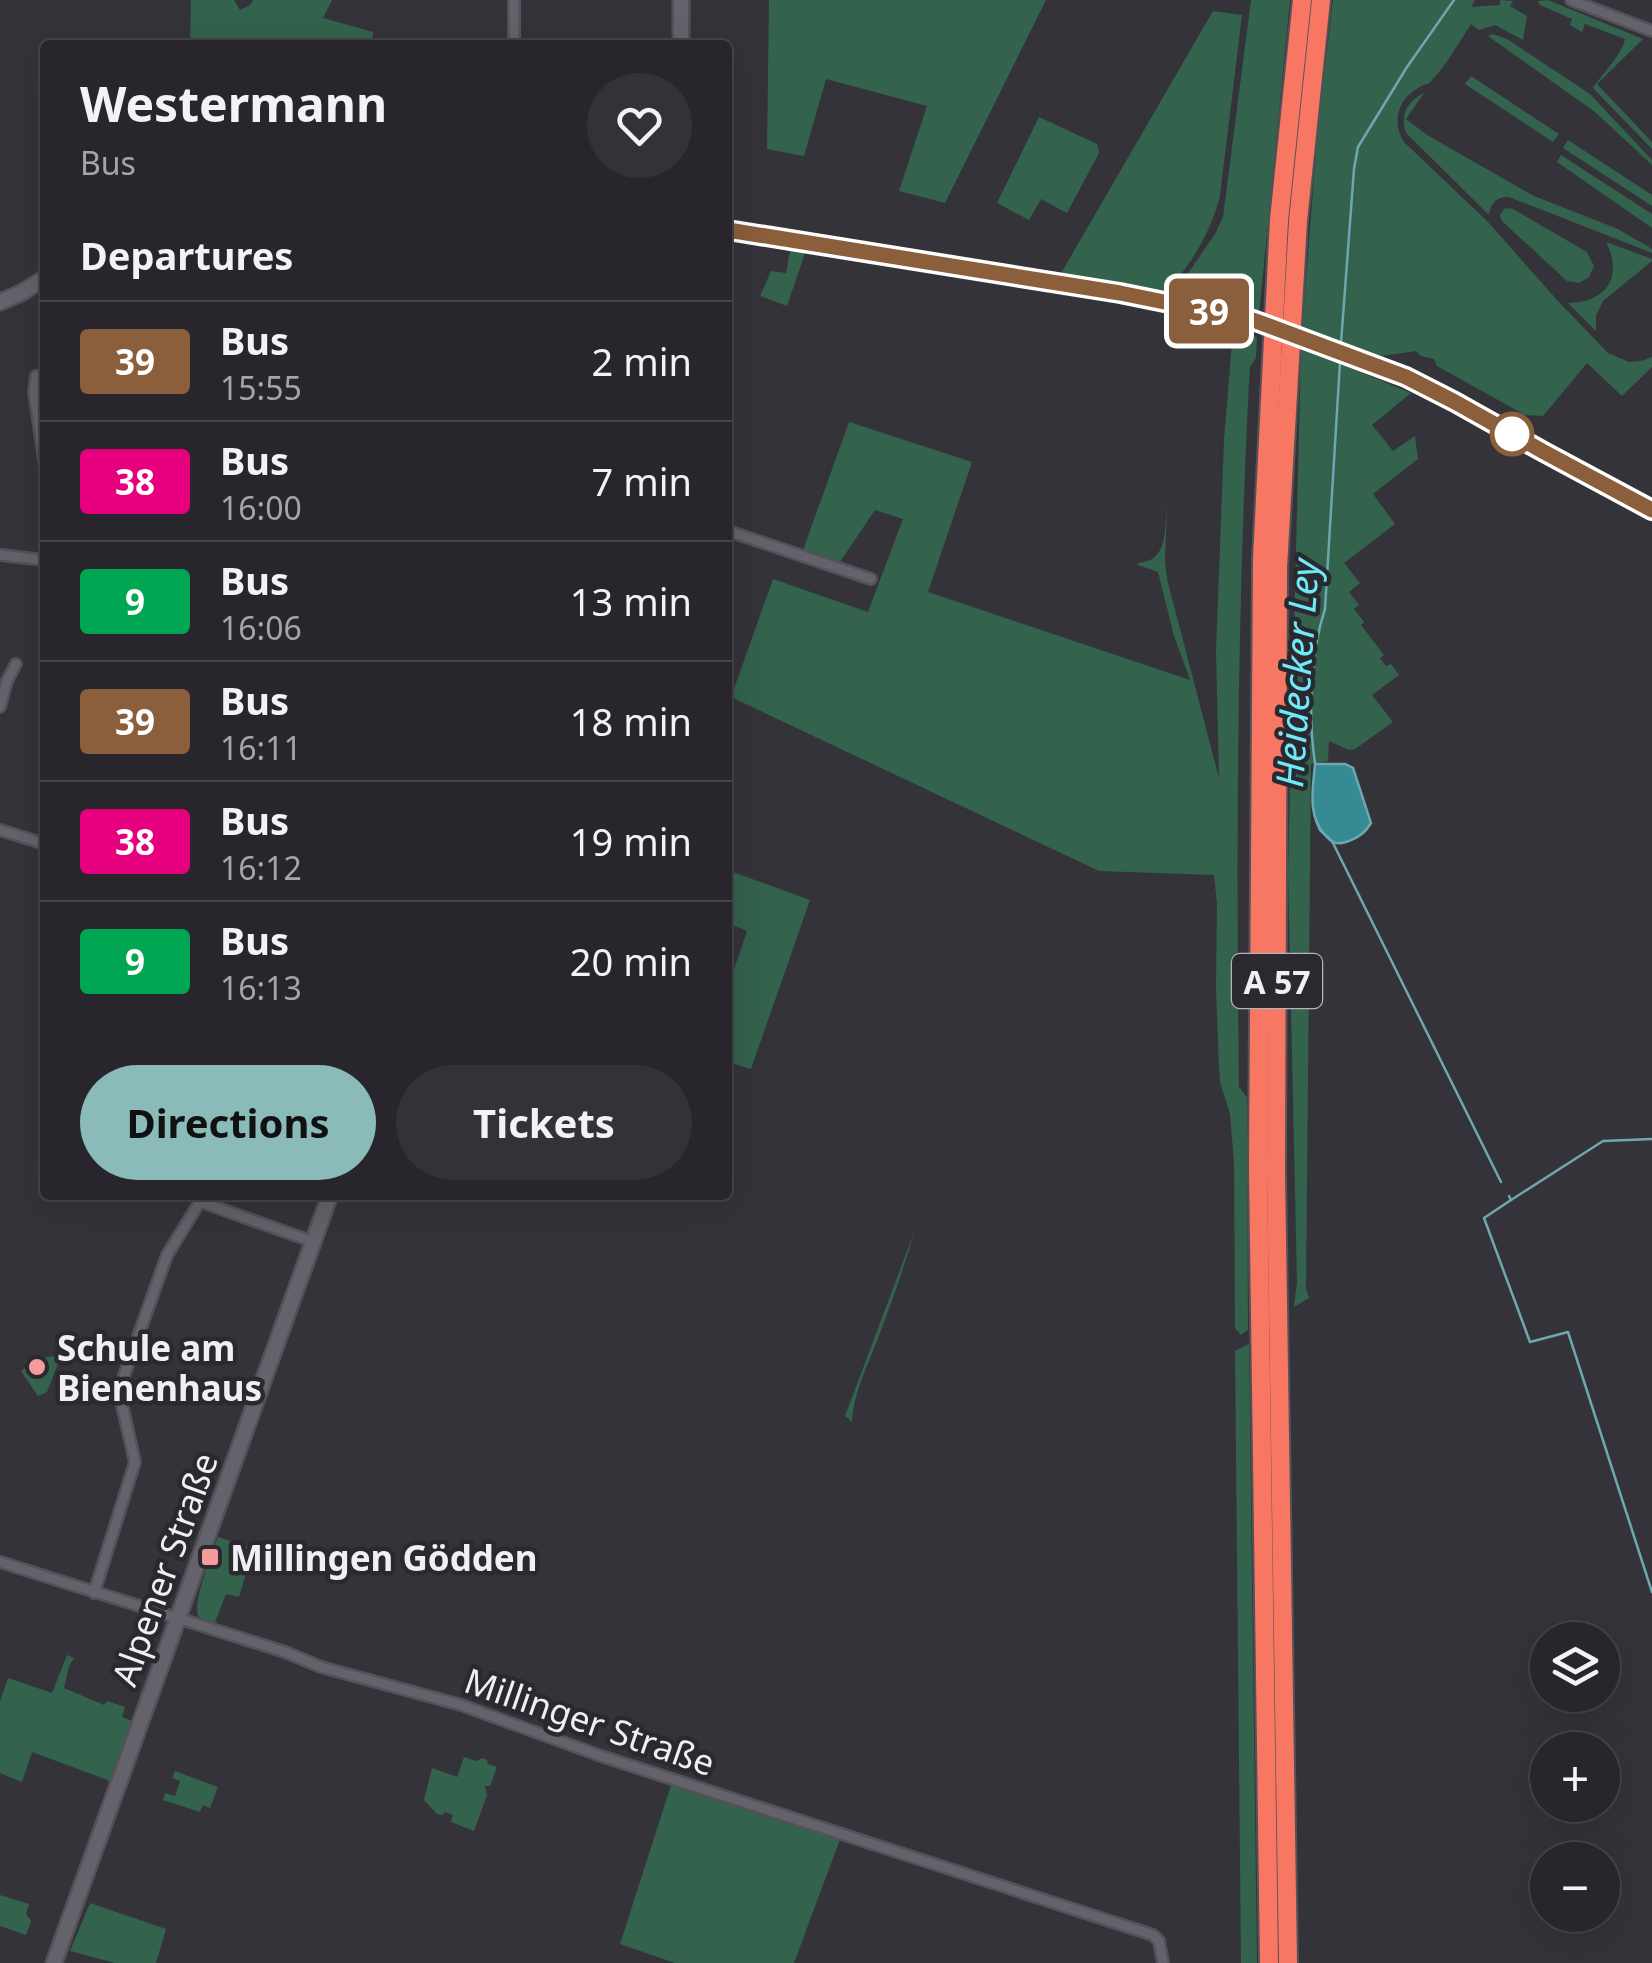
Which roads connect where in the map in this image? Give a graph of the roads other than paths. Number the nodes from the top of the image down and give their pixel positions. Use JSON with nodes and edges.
{"nodes":[{"id":1,"x":514,"y":0,"type":"edge"},
{"id":2,"x":1302,"y":0,"type":"edge"},
{"id":3,"x":1321,"y":0,"type":"edge"},
{"id":4,"x":1570,"y":0,"type":"edge"},
{"id":5,"x":1604,"y":0,"type":"edge"},
{"id":6,"x":676,"y":1,"type":"edge"},
{"id":7,"x":1598,"y":11,"type":"junction"},
{"id":8,"x":1652,"y":31,"type":"edge"},
{"id":9,"x":514,"y":40,"type":"edge"},
{"id":10,"x":680,"y":40,"type":"edge"},
{"id":11,"x":732,"y":231,"type":"edge"},
{"id":12,"x":40,"y":281,"type":"edge"},
{"id":13,"x":0,"y":302,"type":"edge"},
{"id":14,"x":1253,"y":320,"type":"tunnel mouth"},
{"id":15,"x":1317,"y":343,"type":"tunnel mouth"},
{"id":16,"x":36,"y":376,"type":"dead end"},
{"id":17,"x":40,"y":432,"type":"edge"},
{"id":18,"x":1652,"y":510,"type":"edge"},
{"id":19,"x":732,"y":532,"type":"edge"},
{"id":20,"x":0,"y":556,"type":"edge"},
{"id":21,"x":40,"y":560,"type":"edge"},
{"id":22,"x":871,"y":579,"type":"dead end"},
{"id":23,"x":16,"y":664,"type":"dead end"},
{"id":24,"x":0,"y":707,"type":"edge"},
{"id":25,"x":0,"y":830,"type":"edge"},
{"id":26,"x":40,"y":842,"type":"edge"},
{"id":27,"x":201,"y":1200,"type":"edge"},
{"id":28,"x":207,"y":1200,"type":"edge"},
{"id":29,"x":328,"y":1200,"type":"edge"},
{"id":30,"x":314,"y":1242,"type":"junction"},
{"id":31,"x":0,"y":1562,"type":"edge"},
{"id":32,"x":94,"y":1593,"type":"junction"},
{"id":33,"x":178,"y":1619,"type":"junction"},
{"id":34,"x":54,"y":1963,"type":"edge"},
{"id":35,"x":1163,"y":1963,"type":"edge"},
{"id":36,"x":1269,"y":1963,"type":"edge"},
{"id":37,"x":1288,"y":1963,"type":"edge"}],
"edges":[{"from":1,"to":9,"type":"street"},
{"from":2,"to":36,"type":"highway","number":"A 57"},
{"from":3,"to":37,"type":"highway","number":"A 57"},
{"from":4,"to":7,"type":"street"},
{"from":5,"to":7,"type":"street"},
{"from":6,"to":10,"type":"street"},
{"from":7,"to":8,"type":"street"},
{"from":11,"to":14,"type":"street"},
{"from":12,"to":13,"type":"street"},
{"from":15,"to":18,"type":"street"},
{"from":16,"to":17,"type":"street"},
{"from":19,"to":22,"type":"street"},
{"from":20,"to":21,"type":"street"},
{"from":23,"to":24,"type":"street"},
{"from":25,"to":26,"type":"street"},
{"from":27,"to":32,"type":"street"},
{"from":28,"to":30,"type":"street"},
{"from":29,"to":30,"type":"street","name":"Alpener Straße"},
{"from":30,"to":33,"type":"street","name":"Alpener Straße"},
{"from":31,"to":32,"type":"street","name":"Millinger Straße"},
{"from":32,"to":33,"type":"street","name":"Millinger Straße"},
{"from":33,"to":34,"type":"street","name":"Alpener Straße"},
{"from":33,"to":35,"type":"street","name":"Millinger Straße"}]}
